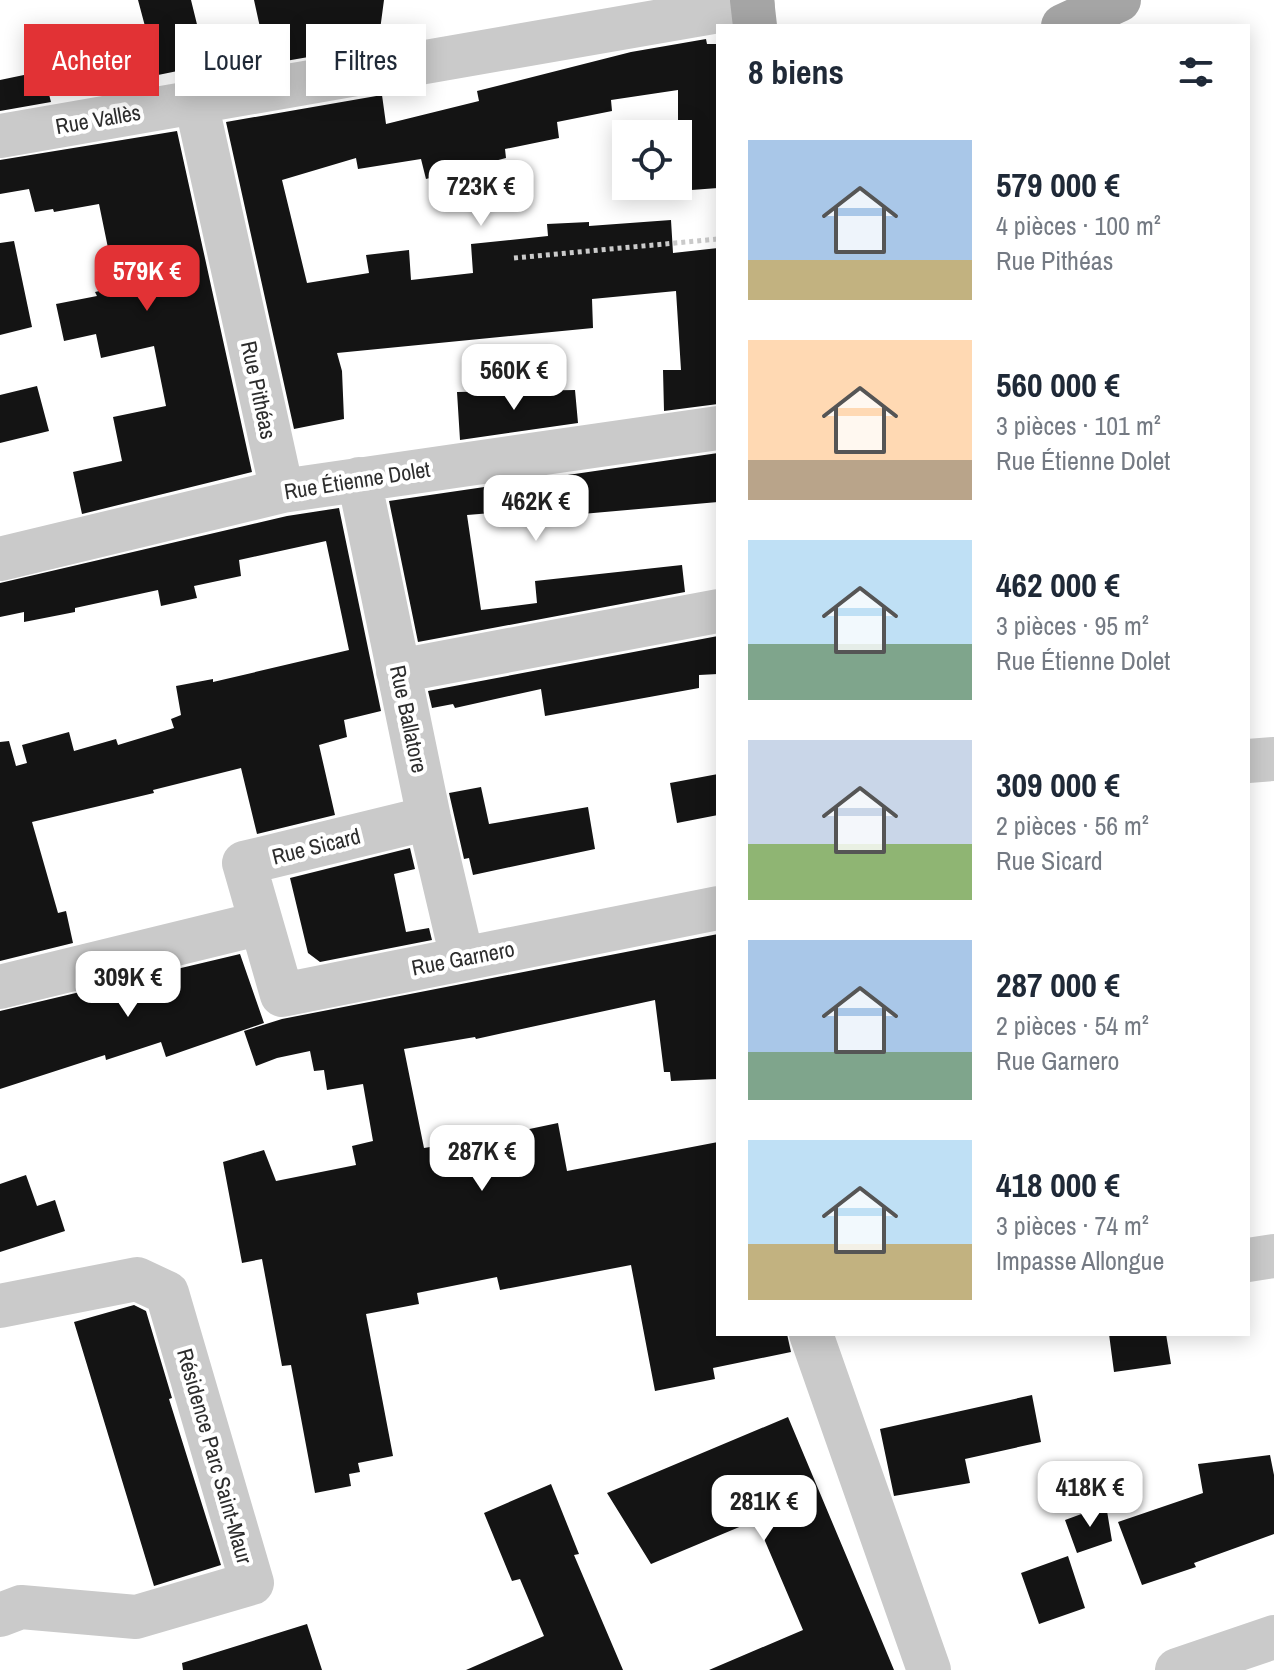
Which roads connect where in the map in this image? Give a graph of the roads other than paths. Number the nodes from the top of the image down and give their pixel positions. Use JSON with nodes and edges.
{"nodes":[{"id":1,"x":1119,"y":0,"type":"edge"},
{"id":2,"x":753,"y":10,"type":"edge"},
{"id":3,"x":1067,"y":24,"type":"edge"},
{"id":4,"x":196,"y":102,"type":"junction"},
{"id":5,"x":0,"y":136,"type":"edge"},
{"id":6,"x":716,"y":428,"type":"edge"},
{"id":7,"x":359,"y":479,"type":"junction"},
{"id":8,"x":282,"y":491,"type":"junction"},
{"id":9,"x":0,"y":559,"type":"edge"},
{"id":10,"x":716,"y":611,"type":"edge"},
{"id":11,"x":398,"y":671,"type":"junction"},
{"id":12,"x":1274,"y":759,"type":"edge"},
{"id":13,"x":1250,"y":761,"type":"edge"},
{"id":14,"x":429,"y":818,"type":"junction"},
{"id":15,"x":716,"y":908,"type":"edge"},
{"id":16,"x":261,"y":923,"type":"junction"},
{"id":17,"x":462,"y":958,"type":"junction"},
{"id":18,"x":0,"y":987,"type":"edge"},
{"id":19,"x":1274,"y":1256,"type":"edge"},
{"id":20,"x":1250,"y":1260,"type":"edge"},
{"id":21,"x":0,"y":1306,"type":"edge"},
{"id":22,"x":812,"y":1336,"type":"edge"},
{"id":23,"x":0,"y":1615,"type":"edge"},
{"id":24,"x":1274,"y":1637,"type":"edge"},
{"id":25,"x":929,"y":1670,"type":"edge"},
{"id":26,"x":1177,"y":1670,"type":"edge"}],
"edges":[{"from":1,"to":3,"type":"main road"},
{"from":2,"to":4,"type":"street","name":"Rue Vallès"},
{"from":4,"to":5,"type":"street","name":"Rue Vallès"},
{"from":4,"to":8,"type":"street","name":"Rue Pithéas"},
{"from":6,"to":7,"type":"street","name":"Rue Étienne Dolet"},
{"from":7,"to":8,"type":"street","name":"Rue Étienne Dolet"},
{"from":7,"to":11,"type":"street","name":"Rue Ballatore"},
{"from":8,"to":9,"type":"street","name":"Rue Étienne Dolet"},
{"from":10,"to":11,"type":"street"},
{"from":11,"to":14,"type":"street","name":"Rue Ballatore"},
{"from":12,"to":13,"type":"street"},
{"from":14,"to":16,"type":"street","name":"Rue Sicard"},
{"from":14,"to":17,"type":"street","name":"Rue Ballatore"},
{"from":15,"to":17,"type":"street","name":"Rue Garnero"},
{"from":16,"to":17,"type":"street","name":"Rue Garnero"},
{"from":16,"to":18,"type":"street"},
{"from":19,"to":20,"type":"street"},
{"from":21,"to":23,"type":"street","name":"Résidence Parc Saint-Maur"},
{"from":22,"to":25,"type":"street"},
{"from":24,"to":26,"type":"street"}]}
